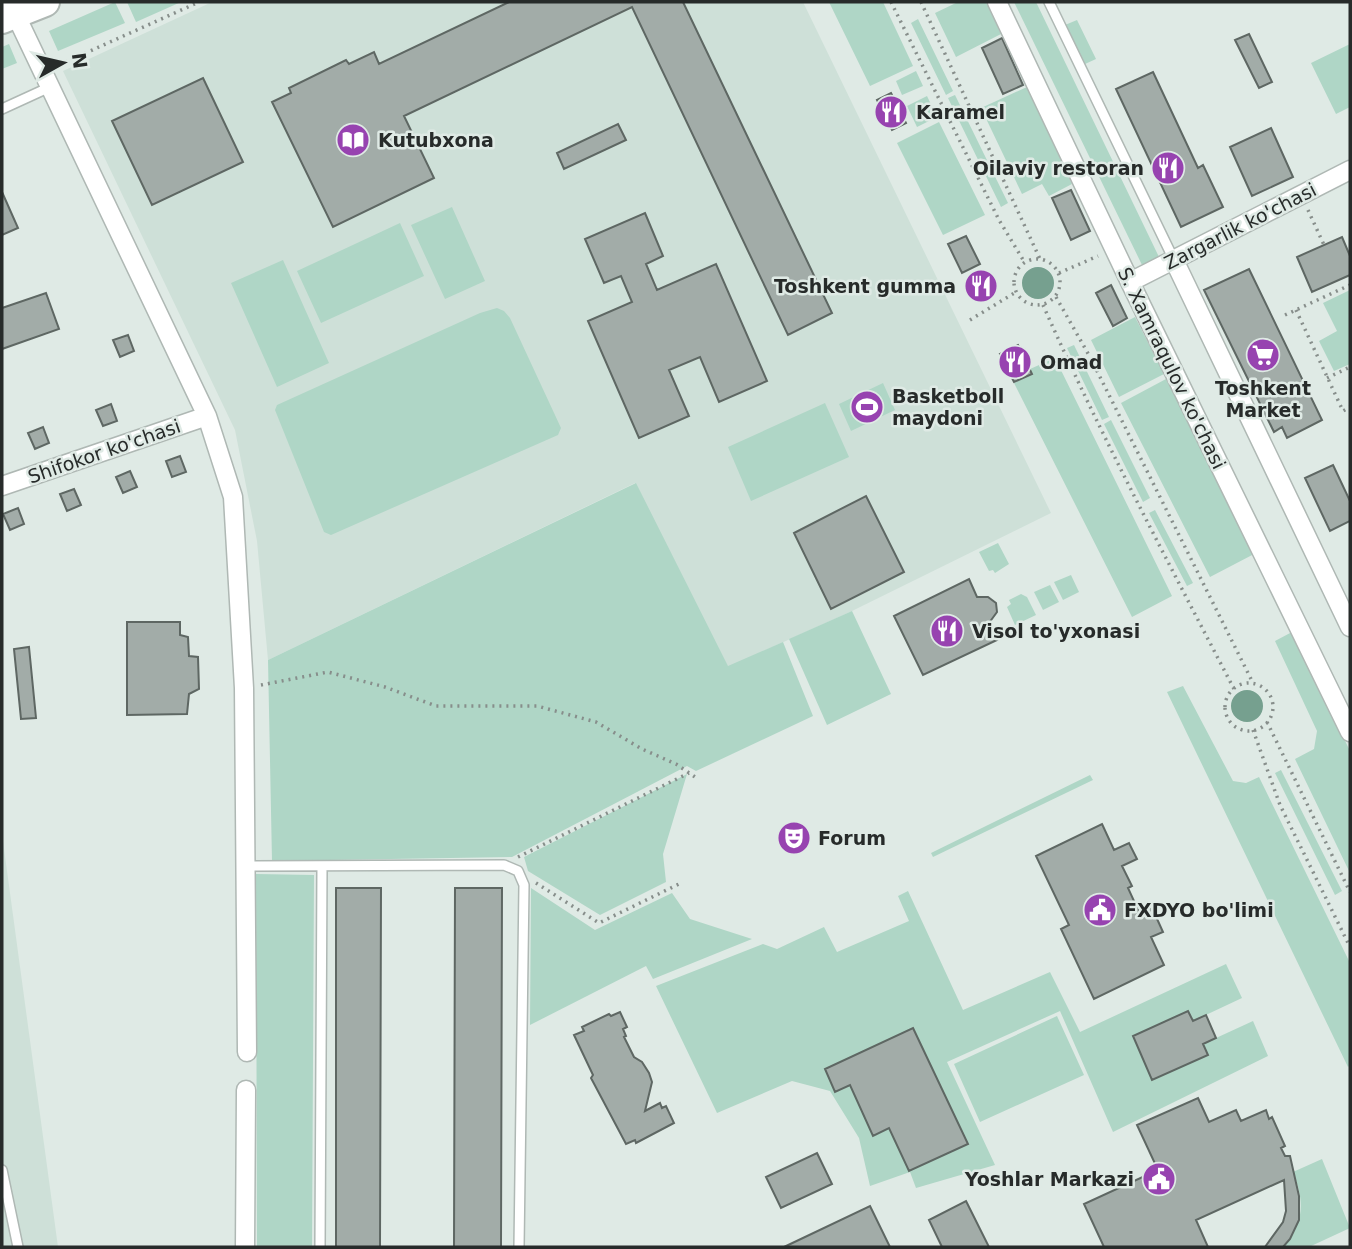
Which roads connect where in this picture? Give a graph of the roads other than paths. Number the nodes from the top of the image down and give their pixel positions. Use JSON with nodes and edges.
{"nodes":[{"id":1,"x":46,"y":2,"type":"edge"},
{"id":2,"x":997,"y":2,"type":"edge"},
{"id":3,"x":1049,"y":2,"type":"edge"},
{"id":4,"x":8,"y":12,"type":"edge"},
{"id":5,"x":46,"y":80,"type":"junction"},
{"id":6,"x":2,"y":109,"type":"edge"},
{"id":7,"x":1350,"y":170,"type":"edge"},
{"id":8,"x":1174,"y":260,"type":"junction"},
{"id":9,"x":1130,"y":282,"type":"junction"},
{"id":10,"x":207,"y":416,"type":"junction"},
{"id":11,"x":2,"y":486,"type":"edge"},
{"id":12,"x":1350,"y":627,"type":"edge"},
{"id":13,"x":1350,"y":732,"type":"edge"},
{"id":14,"x":245,"y":866,"type":"junction"},
{"id":15,"x":322,"y":867,"type":"junction"},
{"id":16,"x":247,"y":1052,"type":"dead end"},
{"id":17,"x":246,"y":1090,"type":"dead end"},
{"id":18,"x":2,"y":1170,"type":"edge"},
{"id":19,"x":18,"y":1247,"type":"edge"},
{"id":20,"x":245,"y":1247,"type":"edge"},
{"id":21,"x":320,"y":1247,"type":"edge"},
{"id":22,"x":519,"y":1247,"type":"edge"}],
"edges":[{"from":1,"to":4,"type":"main road"},
{"from":2,"to":9,"type":"street","name":"S. Xamraqulov ko'chasi"},
{"from":3,"to":8,"type":"lane"},
{"from":4,"to":5,"type":"street"},
{"from":5,"to":6,"type":"lane"},
{"from":5,"to":10,"type":"street"},
{"from":7,"to":8,"type":"street","name":"Zargarlik ko'chasi"},
{"from":8,"to":9,"type":"street","name":"Zargarlik ko'chasi"},
{"from":8,"to":12,"type":"street"},
{"from":9,"to":13,"type":"street","name":"S. Xamraqulov ko'chasi"},
{"from":10,"to":11,"type":"street","name":"Shifokor ko'chasi"},
{"from":10,"to":14,"type":"street"},
{"from":14,"to":15,"type":"lane"},
{"from":14,"to":16,"type":"street"},
{"from":15,"to":21,"type":"lane"},
{"from":15,"to":22,"type":"lane"},
{"from":17,"to":20,"type":"street"},
{"from":18,"to":19,"type":"lane"}]}
